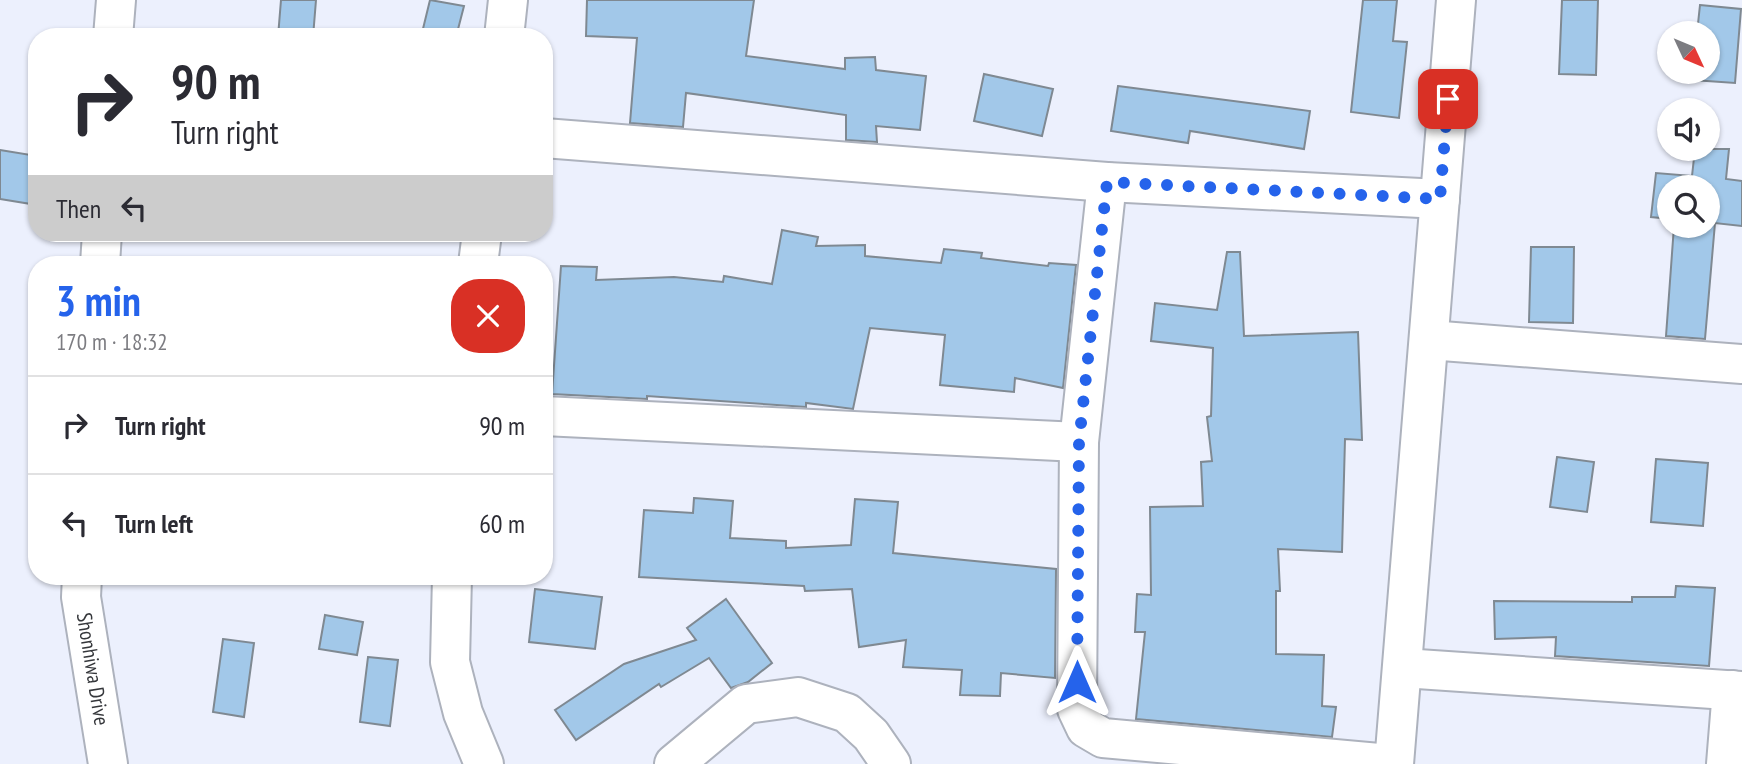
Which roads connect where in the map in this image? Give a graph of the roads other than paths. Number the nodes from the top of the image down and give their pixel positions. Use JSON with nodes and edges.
{"nodes":[{"id":1,"x":116,"y":0,"type":"edge"},
{"id":2,"x":508,"y":0,"type":"edge"},
{"id":3,"x":1456,"y":0,"type":"edge"},
{"id":4,"x":114,"y":28,"type":"edge"},
{"id":5,"x":505,"y":28,"type":"edge"},
{"id":6,"x":553,"y":139,"type":"edge"},
{"id":7,"x":1107,"y":182,"type":"junction"},
{"id":8,"x":1440,"y":199,"type":"junction"},
{"id":9,"x":1429,"y":340,"type":"junction"},
{"id":10,"x":1742,"y":364,"type":"edge"},
{"id":11,"x":553,"y":416,"type":"edge"},
{"id":12,"x":1079,"y":442,"type":"junction"},
{"id":13,"x":82,"y":585,"type":"edge"},
{"id":14,"x":452,"y":585,"type":"edge"},
{"id":15,"x":1403,"y":668,"type":"junction"},
{"id":16,"x":1737,"y":691,"type":"edge"},
{"id":17,"x":108,"y":764,"type":"edge"},
{"id":18,"x":484,"y":764,"type":"edge"},
{"id":19,"x":674,"y":764,"type":"edge"},
{"id":20,"x":891,"y":764,"type":"edge"},
{"id":21,"x":1392,"y":764,"type":"edge"},
{"id":22,"x":1726,"y":764,"type":"edge"}],
"edges":[{"from":1,"to":4,"type":"street"},
{"from":2,"to":5,"type":"street"},
{"from":3,"to":8,"type":"street"},
{"from":6,"to":7,"type":"street"},
{"from":7,"to":8,"type":"street"},
{"from":7,"to":12,"type":"street"},
{"from":8,"to":9,"type":"street"},
{"from":9,"to":10,"type":"street"},
{"from":9,"to":15,"type":"street"},
{"from":11,"to":12,"type":"street"},
{"from":12,"to":21,"type":"street"},
{"from":13,"to":17,"type":"street","name":"Shonhiwa Drive"},
{"from":14,"to":18,"type":"street"},
{"from":15,"to":16,"type":"street"},
{"from":15,"to":21,"type":"street"},
{"from":16,"to":22,"type":"street"},
{"from":19,"to":20,"type":"street"}]}
